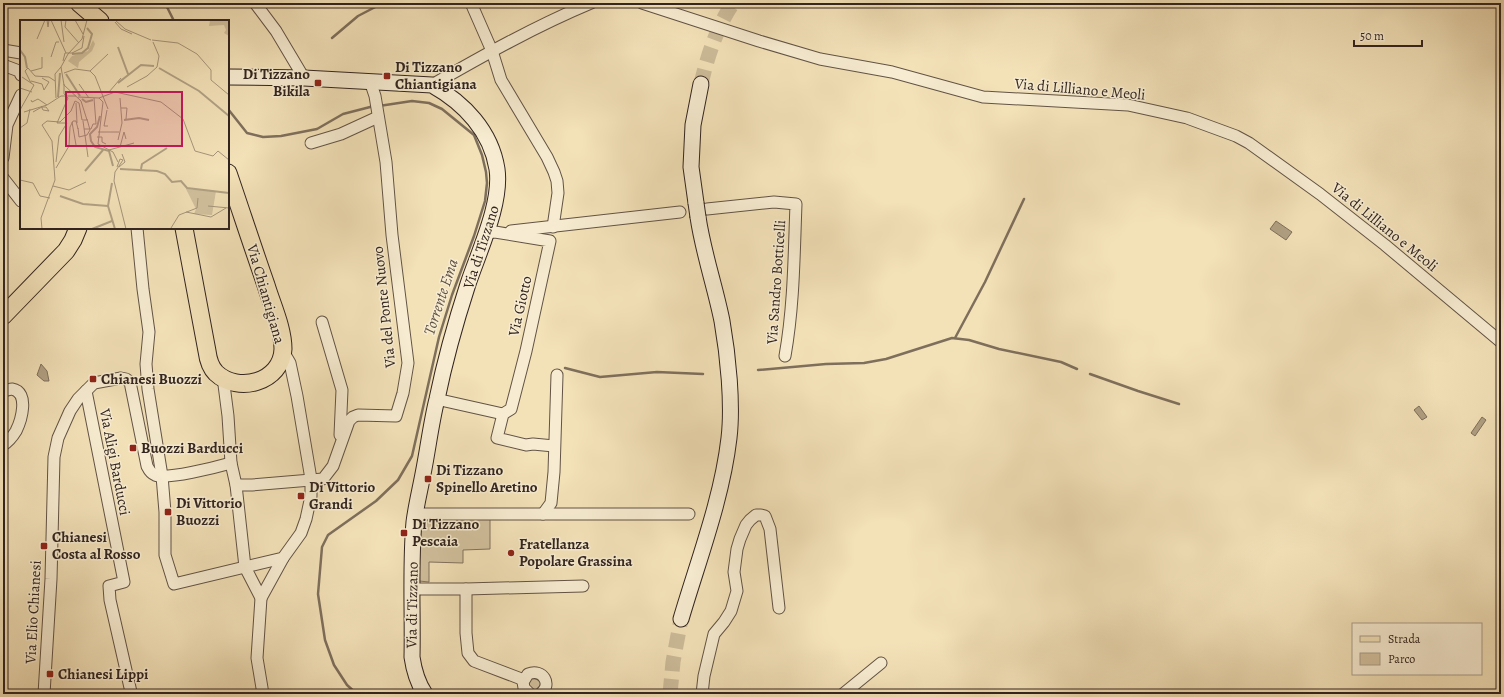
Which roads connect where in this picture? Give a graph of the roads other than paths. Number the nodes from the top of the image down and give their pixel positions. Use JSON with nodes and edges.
{"nodes":[{"id":1,"x":79,"y":3,"type":"edge"},
{"id":2,"x":256,"y":3,"type":"edge"},
{"id":3,"x":471,"y":3,"type":"edge"},
{"id":4,"x":566,"y":3,"type":"edge"},
{"id":5,"x":591,"y":3,"type":"edge"},
{"id":6,"x":642,"y":3,"type":"edge"},
{"id":7,"x":562,"y":15,"type":"junction"},
{"id":8,"x":99,"y":20,"type":"edge"},
{"id":9,"x":3,"y":50,"type":"edge"},
{"id":10,"x":492,"y":50,"type":"junction"},
{"id":11,"x":20,"y":53,"type":"edge"},
{"id":12,"x":3,"y":65,"type":"edge"},
{"id":13,"x":20,"y":73,"type":"edge"},
{"id":14,"x":229,"y":77,"type":"edge"},
{"id":15,"x":304,"y":78,"type":"junction"},
{"id":16,"x":370,"y":81,"type":"junction"},
{"id":17,"x":701,"y":84,"type":"tunnel mouth"},
{"id":18,"x":432,"y":85,"type":"junction"},
{"id":19,"x":20,"y":97,"type":"edge"},
{"id":20,"x":378,"y":115,"type":"junction"},
{"id":21,"x":311,"y":143,"type":"dead end"},
{"id":22,"x":3,"y":158,"type":"edge"},
{"id":23,"x":229,"y":176,"type":"edge"},
{"id":24,"x":3,"y":178,"type":"edge"},
{"id":25,"x":20,"y":200,"type":"edge"},
{"id":26,"x":700,"y":210,"type":"junction"},
{"id":27,"x":680,"y":212,"type":"dead end"},
{"id":28,"x":553,"y":227,"type":"junction"},
{"id":29,"x":78,"y":229,"type":"edge"},
{"id":30,"x":137,"y":229,"type":"edge"},
{"id":31,"x":184,"y":229,"type":"edge"},
{"id":32,"x":490,"y":233,"type":"junction"},
{"id":33,"x":3,"y":316,"type":"edge"},
{"id":34,"x":322,"y":322,"type":"dead end"},
{"id":35,"x":1501,"y":342,"type":"edge"},
{"id":36,"x":283,"y":351,"type":"junction"},
{"id":37,"x":785,"y":356,"type":"dead end"},
{"id":38,"x":557,"y":375,"type":"dead end"},
{"id":39,"x":223,"y":377,"type":"junction"},
{"id":40,"x":3,"y":391,"type":"edge"},
{"id":41,"x":86,"y":391,"type":"junction"},
{"id":42,"x":436,"y":399,"type":"junction"},
{"id":43,"x":503,"y":414,"type":"junction"},
{"id":44,"x":3,"y":445,"type":"edge"},
{"id":45,"x":554,"y":446,"type":"junction"},
{"id":46,"x":340,"y":448,"type":"junction"},
{"id":47,"x":231,"y":463,"type":"junction"},
{"id":48,"x":162,"y":476,"type":"junction"},
{"id":49,"x":311,"y":479,"type":"junction"},
{"id":50,"x":236,"y":485,"type":"junction"},
{"id":51,"x":551,"y":503,"type":"junction"},
{"id":52,"x":415,"y":514,"type":"junction"},
{"id":53,"x":543,"y":514,"type":"junction"},
{"id":54,"x":557,"y":514,"type":"junction"},
{"id":55,"x":689,"y":514,"type":"dead end"},
{"id":56,"x":283,"y":558,"type":"junction"},
{"id":57,"x":245,"y":567,"type":"junction"},
{"id":58,"x":583,"y":586,"type":"dead end"},
{"id":59,"x":413,"y":588,"type":"junction"},
{"id":60,"x":466,"y":589,"type":"junction"},
{"id":61,"x":261,"y":598,"type":"junction"},
{"id":62,"x":779,"y":608,"type":"dead end"},
{"id":63,"x":681,"y":619,"type":"tunnel mouth"},
{"id":64,"x":881,"y":663,"type":"dead end"},
{"id":65,"x":524,"y":680,"type":"junction"},
{"id":66,"x":131,"y":692,"type":"dead end"},
{"id":67,"x":44,"y":694,"type":"edge"},
{"id":68,"x":263,"y":694,"type":"edge"},
{"id":69,"x":425,"y":694,"type":"edge"},
{"id":70,"x":530,"y":694,"type":"edge"},
{"id":71,"x":540,"y":694,"type":"edge"},
{"id":72,"x":702,"y":694,"type":"edge"},
{"id":73,"x":843,"y":694,"type":"edge"}],
"edges":[{"from":1,"to":8,"type":"main road"},
{"from":2,"to":15,"type":"street"},
{"from":3,"to":10,"type":"street"},
{"from":4,"to":7,"type":"street"},
{"from":5,"to":7,"type":"street"},
{"from":6,"to":35,"type":"street","name":"Via di Lilliano e Meoli"},
{"from":7,"to":10,"type":"street"},
{"from":9,"to":11,"type":"street"},
{"from":10,"to":18,"type":"street"},
{"from":10,"to":28,"type":"street"},
{"from":12,"to":13,"type":"street"},
{"from":14,"to":15,"type":"street","name":"Via di Tizzano"},
{"from":15,"to":16,"type":"street","name":"Via di Tizzano"},
{"from":16,"to":18,"type":"street","name":"Via di Tizzano"},
{"from":16,"to":20,"type":"street","name":"Via del Ponte Nuovo"},
{"from":17,"to":26,"type":"street"},
{"from":18,"to":32,"type":"street","name":"Via di Tizzano"},
{"from":19,"to":22,"type":"street"},
{"from":20,"to":21,"type":"street"},
{"from":20,"to":46,"type":"street","name":"Via del Ponte Nuovo"},
{"from":23,"to":36,"type":"main road","name":"Via Chiantigiana"},
{"from":24,"to":25,"type":"street"},
{"from":26,"to":37,"type":"street","name":"Via Sandro Botticelli"},
{"from":26,"to":63,"type":"street"},
{"from":27,"to":28,"type":"street"},
{"from":28,"to":32,"type":"street"},
{"from":29,"to":33,"type":"main road"},
{"from":30,"to":48,"type":"street"},
{"from":31,"to":39,"type":"main road","name":"Via Chiantigiana"},
{"from":32,"to":42,"type":"street","name":"Via di Tizzano"},
{"from":32,"to":43,"type":"street","name":"Via Giotto"},
{"from":34,"to":46,"type":"street"},
{"from":36,"to":39,"type":"main road","name":"Via Chiantigiana"},
{"from":36,"to":49,"type":"street"},
{"from":38,"to":45,"type":"street"},
{"from":39,"to":47,"type":"street"},
{"from":40,"to":44,"type":"street"},
{"from":41,"to":48,"type":"street","name":"Via Elio Chianesi"},
{"from":41,"to":66,"type":"street","name":"Via Aligi Barducci"},
{"from":41,"to":67,"type":"street","name":"Via Elio Chianesi"},
{"from":42,"to":43,"type":"street"},
{"from":42,"to":52,"type":"street","name":"Via di Tizzano"},
{"from":43,"to":45,"type":"street","name":"Via Giotto"},
{"from":45,"to":51,"type":"street"},
{"from":46,"to":49,"type":"street","name":"Via del Ponte Nuovo"},
{"from":47,"to":48,"type":"street"},
{"from":47,"to":50,"type":"street"},
{"from":48,"to":57,"type":"street"},
{"from":49,"to":50,"type":"street"},
{"from":49,"to":56,"type":"street"},
{"from":50,"to":57,"type":"street"},
{"from":51,"to":53,"type":"street"},
{"from":51,"to":54,"type":"street"},
{"from":52,"to":53,"type":"street"},
{"from":52,"to":59,"type":"street","name":"Via di Tizzano"},
{"from":53,"to":54,"type":"street"},
{"from":54,"to":55,"type":"street"},
{"from":56,"to":57,"type":"street"},
{"from":56,"to":61,"type":"street"},
{"from":57,"to":61,"type":"street"},
{"from":58,"to":60,"type":"street"},
{"from":59,"to":60,"type":"street"},
{"from":59,"to":69,"type":"street","name":"Via di Tizzano"},
{"from":60,"to":65,"type":"street"},
{"from":61,"to":68,"type":"street"},
{"from":62,"to":72,"type":"street"},
{"from":64,"to":73,"type":"street"},
{"from":65,"to":70,"type":"street"},
{"from":65,"to":71,"type":"street"}]}
